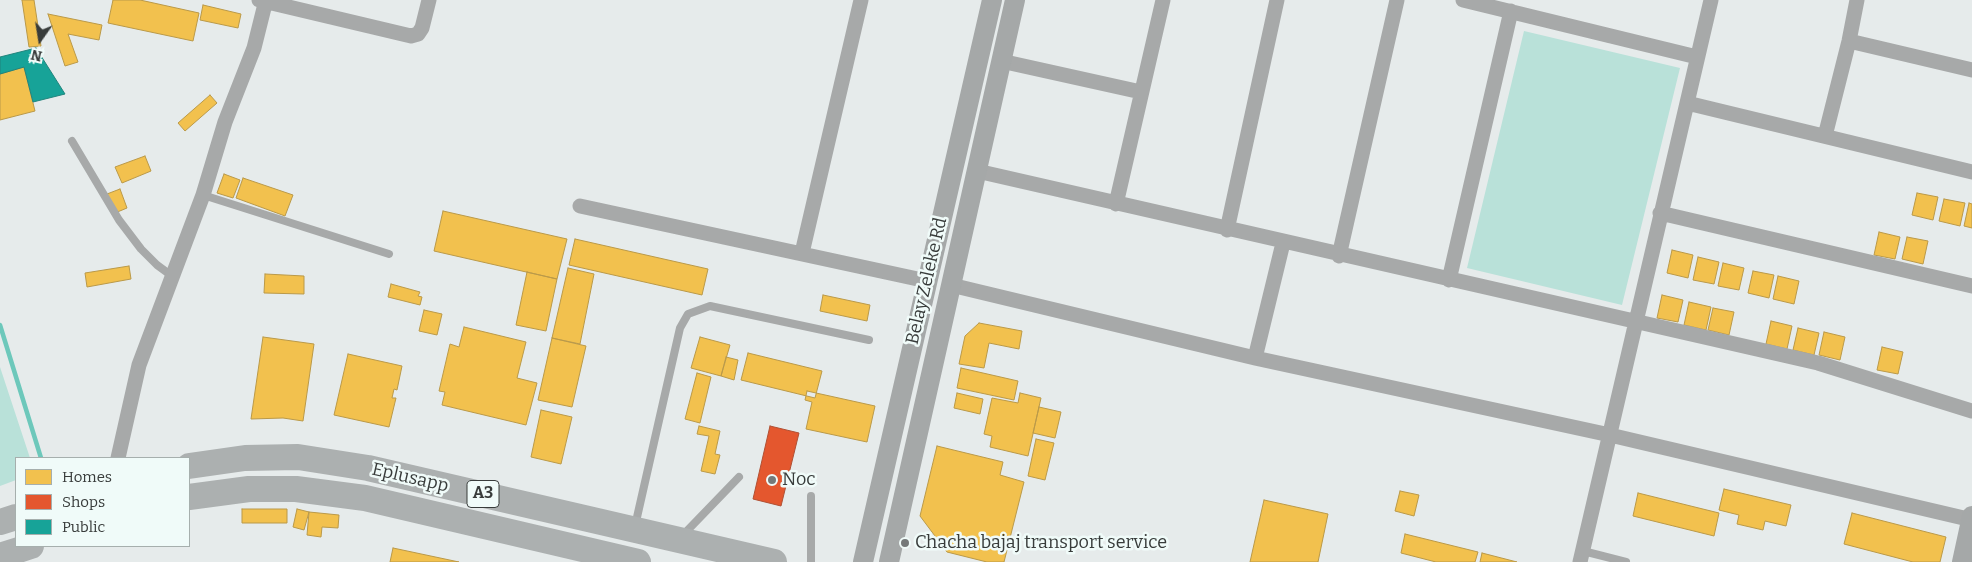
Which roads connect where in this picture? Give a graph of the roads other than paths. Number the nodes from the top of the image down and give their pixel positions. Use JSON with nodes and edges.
{"nodes":[{"id":1,"x":429,"y":0,"type":"edge"},
{"id":2,"x":861,"y":0,"type":"edge"},
{"id":3,"x":992,"y":0,"type":"edge"},
{"id":4,"x":1015,"y":0,"type":"edge"},
{"id":5,"x":1163,"y":0,"type":"edge"},
{"id":6,"x":1277,"y":0,"type":"edge"},
{"id":7,"x":1397,"y":0,"type":"edge"},
{"id":8,"x":1463,"y":0,"type":"edge"},
{"id":9,"x":1710,"y":0,"type":"edge"},
{"id":10,"x":1856,"y":0,"type":"edge"},
{"id":11,"x":264,"y":1,"type":"edge"},
{"id":12,"x":1511,"y":11,"type":"junction"},
{"id":13,"x":1849,"y":41,"type":"junction"},
{"id":14,"x":979,"y":56,"type":"junction"},
{"id":15,"x":1696,"y":57,"type":"junction"},
{"id":16,"x":1001,"y":61,"type":"junction"},
{"id":17,"x":1972,"y":70,"type":"edge"},
{"id":18,"x":1141,"y":92,"type":"junction"},
{"id":19,"x":1687,"y":103,"type":"junction"},
{"id":20,"x":1825,"y":136,"type":"junction"},
{"id":21,"x":72,"y":141,"type":"dead end"},
{"id":22,"x":977,"y":171,"type":"junction"},
{"id":23,"x":1972,"y":172,"type":"edge"},
{"id":24,"x":203,"y":195,"type":"junction"},
{"id":25,"x":1116,"y":204,"type":"junction"},
{"id":26,"x":580,"y":206,"type":"dead end"},
{"id":27,"x":1660,"y":213,"type":"junction"},
{"id":28,"x":1227,"y":230,"type":"junction"},
{"id":29,"x":1283,"y":243,"type":"junction"},
{"id":30,"x":802,"y":253,"type":"junction"},
{"id":31,"x":389,"y":254,"type":"dead end"},
{"id":32,"x":1339,"y":256,"type":"junction"},
{"id":33,"x":172,"y":276,"type":"junction"},
{"id":34,"x":1449,"y":280,"type":"junction"},
{"id":35,"x":927,"y":281,"type":"junction"},
{"id":36,"x":951,"y":285,"type":"junction"},
{"id":37,"x":1972,"y":286,"type":"edge"},
{"id":38,"x":1636,"y":322,"type":"junction"},
{"id":39,"x":869,"y":340,"type":"dead end"},
{"id":40,"x":1255,"y":358,"type":"junction"},
{"id":41,"x":1972,"y":410,"type":"edge"},
{"id":42,"x":1610,"y":435,"type":"junction"},
{"id":43,"x":118,"y":457,"type":"edge"},
{"id":44,"x":190,"y":466,"type":"edge"},
{"id":45,"x":739,"y":477,"type":"dead end"},
{"id":46,"x":811,"y":496,"type":"dead end"},
{"id":47,"x":190,"y":497,"type":"edge"},
{"id":48,"x":15,"y":517,"type":"edge"},
{"id":49,"x":1972,"y":518,"type":"edge"},
{"id":50,"x":0,"y":522,"type":"edge"},
{"id":51,"x":634,"y":528,"type":"junction"},
{"id":52,"x":680,"y":538,"type":"junction"},
{"id":53,"x":28,"y":547,"type":"edge"},
{"id":54,"x":0,"y":556,"type":"edge"},
{"id":55,"x":1582,"y":557,"type":"edge"},
{"id":56,"x":638,"y":562,"type":"edge"},
{"id":57,"x":774,"y":562,"type":"edge"},
{"id":58,"x":811,"y":562,"type":"edge"},
{"id":59,"x":863,"y":562,"type":"edge"},
{"id":60,"x":889,"y":562,"type":"edge"},
{"id":61,"x":1626,"y":562,"type":"edge"},
{"id":62,"x":1962,"y":562,"type":"edge"}],
"edges":[{"from":1,"to":11,"type":"street"},
{"from":2,"to":30,"type":"street"},
{"from":3,"to":14,"type":"street","name":"Belay Zeleke Rd"},
{"from":4,"to":16,"type":"street","name":"Belay Zeleke Rd"},
{"from":5,"to":18,"type":"street"},
{"from":6,"to":28,"type":"street"},
{"from":7,"to":32,"type":"street"},
{"from":8,"to":12,"type":"street"},
{"from":9,"to":15,"type":"street"},
{"from":10,"to":13,"type":"street"},
{"from":11,"to":24,"type":"street"},
{"from":12,"to":15,"type":"street"},
{"from":12,"to":34,"type":"street"},
{"from":13,"to":17,"type":"street"},
{"from":13,"to":20,"type":"street"},
{"from":14,"to":16,"type":"street"},
{"from":14,"to":35,"type":"street","name":"Belay Zeleke Rd"},
{"from":15,"to":19,"type":"street"},
{"from":16,"to":18,"type":"street"},
{"from":16,"to":22,"type":"street","name":"Belay Zeleke Rd"},
{"from":18,"to":25,"type":"street"},
{"from":19,"to":20,"type":"street"},
{"from":19,"to":27,"type":"street"},
{"from":20,"to":23,"type":"street"},
{"from":21,"to":33,"type":"lane"},
{"from":22,"to":25,"type":"street"},
{"from":22,"to":36,"type":"street","name":"Belay Zeleke Rd"},
{"from":24,"to":31,"type":"lane"},
{"from":24,"to":33,"type":"street"},
{"from":25,"to":28,"type":"street"},
{"from":26,"to":30,"type":"street"},
{"from":27,"to":37,"type":"street"},
{"from":27,"to":38,"type":"street"},
{"from":28,"to":29,"type":"street"},
{"from":29,"to":32,"type":"street"},
{"from":29,"to":40,"type":"street"},
{"from":30,"to":35,"type":"street"},
{"from":32,"to":34,"type":"street"},
{"from":33,"to":43,"type":"street"},
{"from":34,"to":38,"type":"street"},
{"from":35,"to":36,"type":"street"},
{"from":35,"to":59,"type":"street","name":"Belay Zeleke Rd"},
{"from":36,"to":40,"type":"street"},
{"from":36,"to":60,"type":"street","name":"Belay Zeleke Rd"},
{"from":38,"to":41,"type":"street"},
{"from":38,"to":42,"type":"street"},
{"from":39,"to":51,"type":"lane"},
{"from":40,"to":42,"type":"street"},
{"from":42,"to":49,"type":"street"},
{"from":42,"to":55,"type":"street"},
{"from":44,"to":51,"type":"highway","name":"Eplusapp","number":"A3"},
{"from":45,"to":52,"type":"lane"},
{"from":46,"to":58,"type":"lane"},
{"from":47,"to":56,"type":"highway","number":"A3"},
{"from":48,"to":50,"type":"highway"},
{"from":49,"to":62,"type":"street"},
{"from":51,"to":52,"type":"highway","name":"Eplusapp","number":"A3"},
{"from":52,"to":57,"type":"highway","name":"Eplusapp","number":"A3"},
{"from":53,"to":54,"type":"highway"},
{"from":55,"to":61,"type":"lane"}]}
